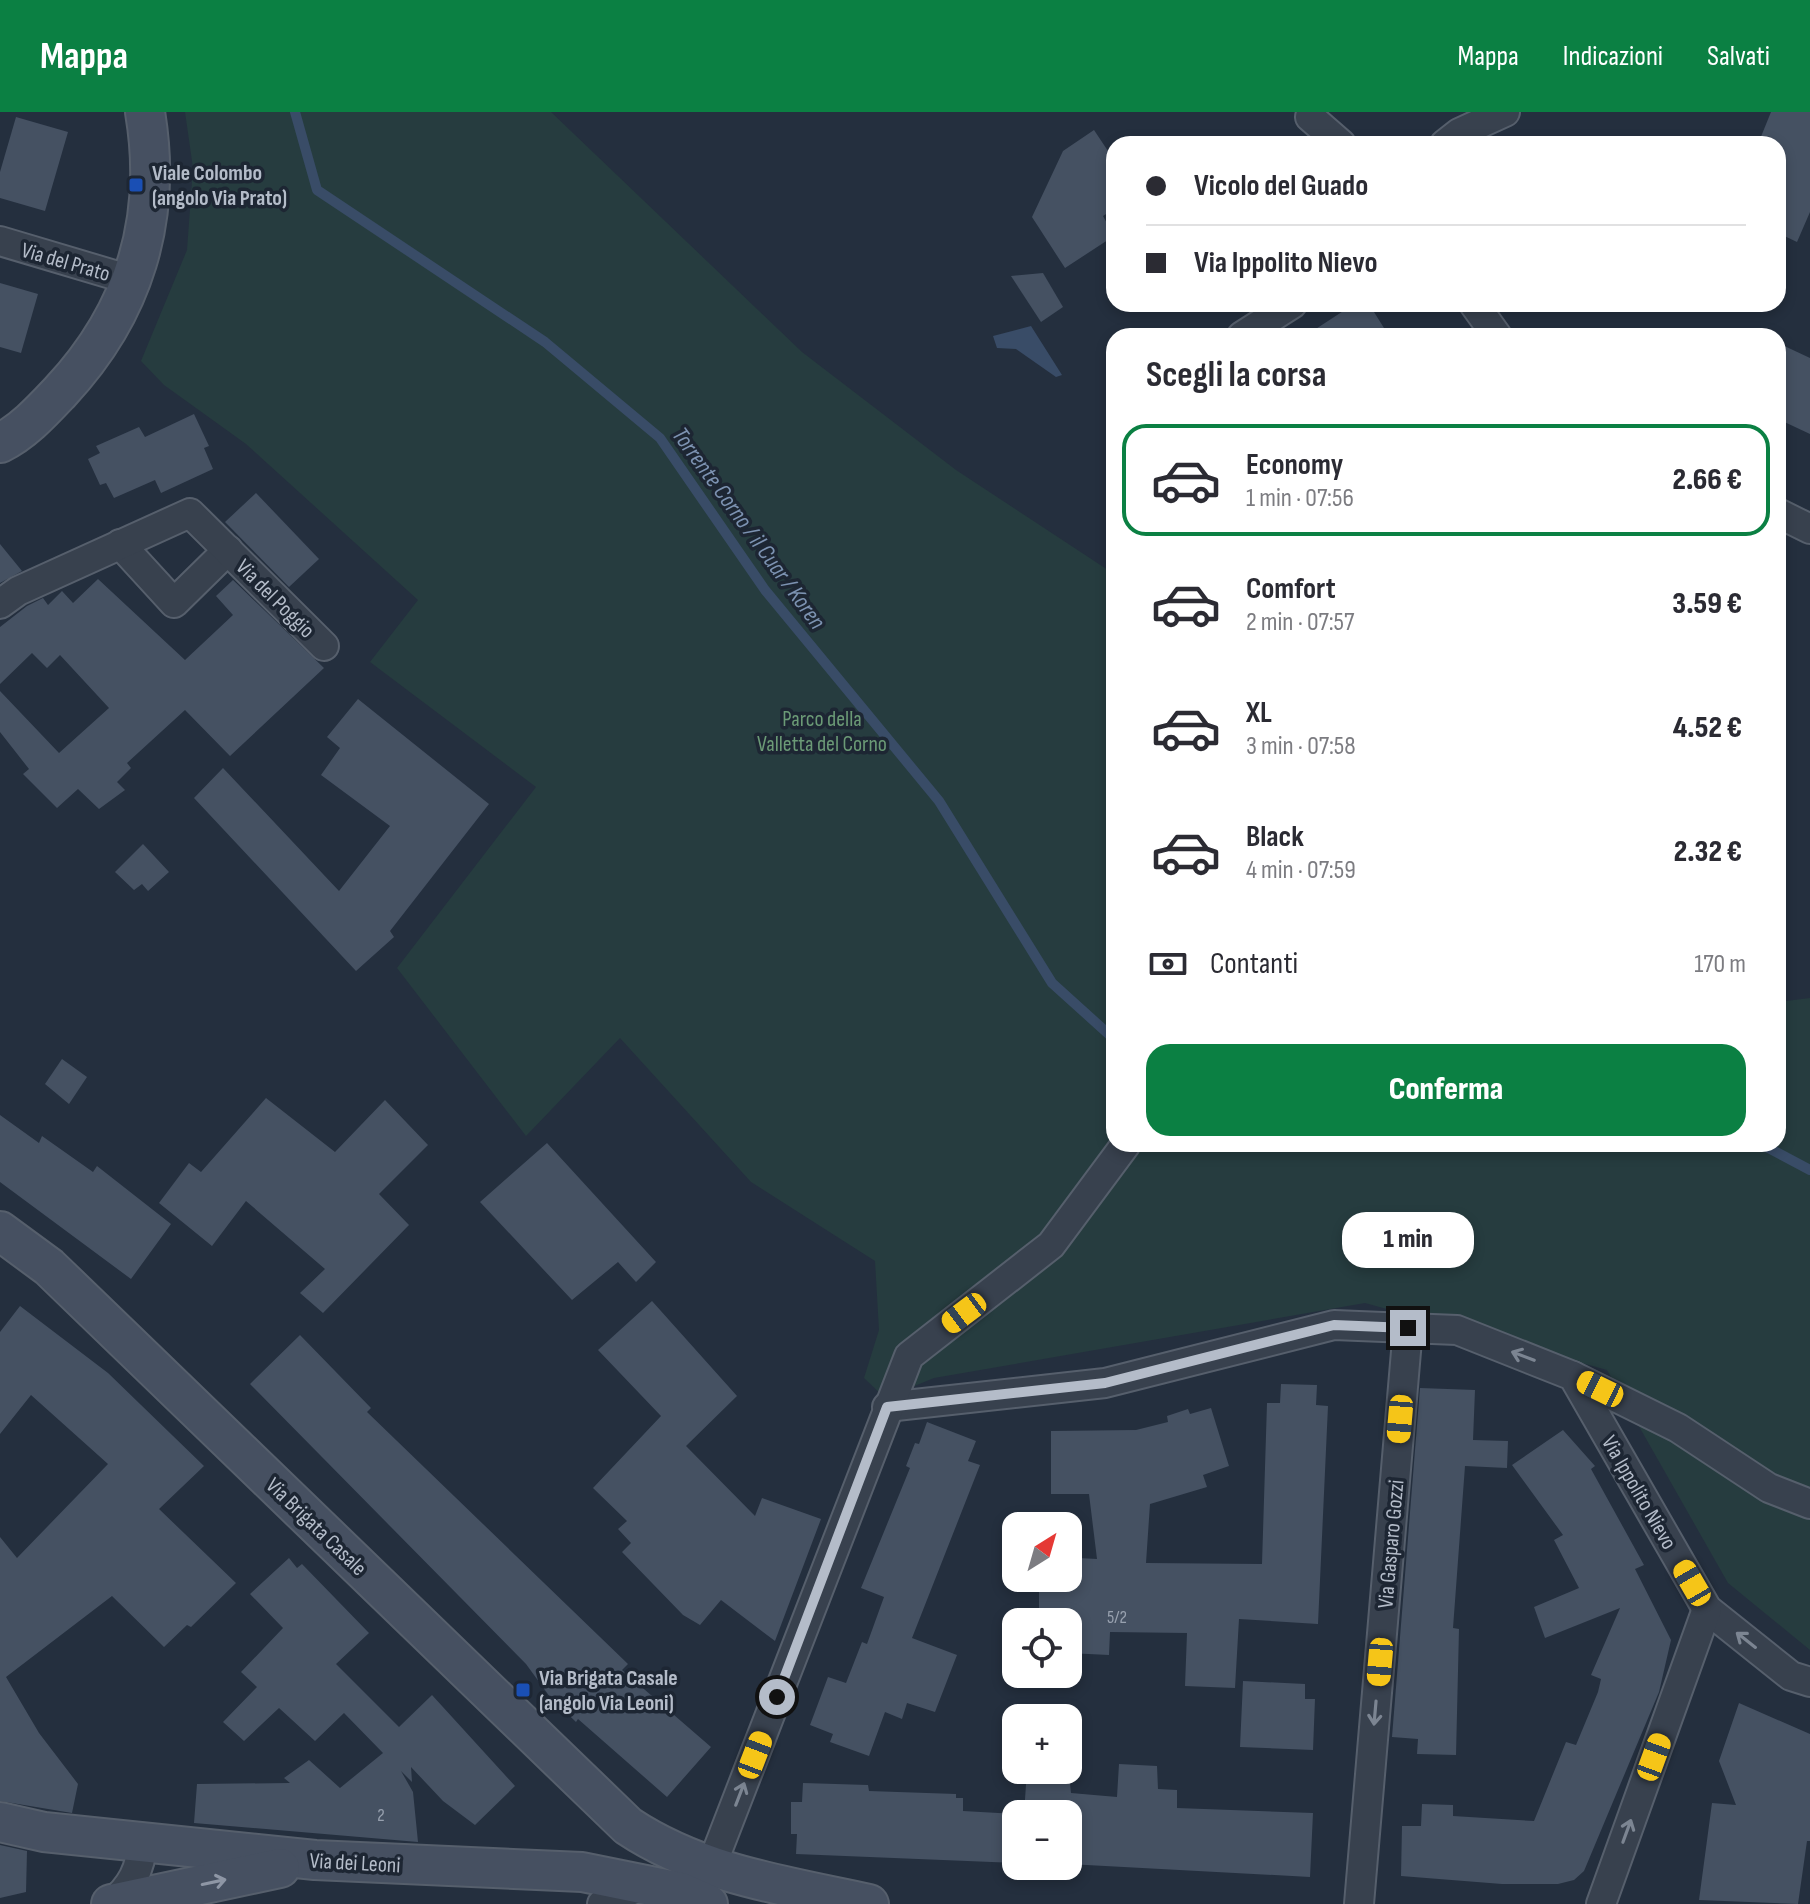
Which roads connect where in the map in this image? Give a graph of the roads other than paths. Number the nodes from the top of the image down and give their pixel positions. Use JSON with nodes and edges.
{"nodes":[{"id":1,"x":145,"y":112,"type":"edge"},
{"id":2,"x":1505,"y":112,"type":"edge"},
{"id":3,"x":1310,"y":117,"type":"dead end"},
{"id":4,"x":1332,"y":136,"type":"edge"},
{"id":5,"x":1455,"y":136,"type":"edge"},
{"id":6,"x":0,"y":241,"type":"edge"},
{"id":7,"x":131,"y":280,"type":"junction"},
{"id":8,"x":1280,"y":312,"type":"edge"},
{"id":9,"x":1254,"y":328,"type":"edge"},
{"id":10,"x":0,"y":443,"type":"edge"},
{"id":11,"x":1786,"y":517,"type":"edge"},
{"id":12,"x":1810,"y":529,"type":"edge"},
{"id":13,"x":120,"y":544,"type":"junction"},
{"id":14,"x":228,"y":550,"type":"junction"},
{"id":15,"x":0,"y":604,"type":"edge"},
{"id":16,"x":324,"y":646,"type":"dead end"},
{"id":17,"x":1120,"y":1152,"type":"edge"},
{"id":18,"x":0,"y":1231,"type":"edge"},
{"id":19,"x":1408,"y":1328,"type":"junction"},
{"id":20,"x":1573,"y":1376,"type":"junction"},
{"id":21,"x":887,"y":1407,"type":"junction"},
{"id":22,"x":1810,"y":1504,"type":"edge"},
{"id":23,"x":1707,"y":1609,"type":"junction"},
{"id":24,"x":1810,"y":1682,"type":"edge"},
{"id":25,"x":0,"y":1822,"type":"edge"},
{"id":26,"x":628,"y":1826,"type":"junction"},
{"id":27,"x":143,"y":1842,"type":"junction"},
{"id":28,"x":315,"y":1860,"type":"junction"},
{"id":29,"x":723,"y":1871,"type":"junction"},
{"id":30,"x":582,"y":1872,"type":"junction"},
{"id":31,"x":645,"y":1884,"type":"junction"},
{"id":32,"x":111,"y":1904,"type":"edge"},
{"id":33,"x":602,"y":1904,"type":"edge"},
{"id":34,"x":708,"y":1904,"type":"edge"},
{"id":35,"x":784,"y":1904,"type":"edge"},
{"id":36,"x":869,"y":1904,"type":"edge"},
{"id":37,"x":1359,"y":1904,"type":"edge"},
{"id":38,"x":1601,"y":1904,"type":"edge"}],
"edges":[{"from":1,"to":7,"type":"street"},
{"from":2,"to":5,"type":"street"},
{"from":3,"to":4,"type":"street"},
{"from":6,"to":7,"type":"street","name":"Via del Prato"},
{"from":7,"to":10,"type":"street"},
{"from":8,"to":9,"type":"street"},
{"from":11,"to":12,"type":"street"},
{"from":13,"to":14,"type":"street","name":"Via del Poggio"},
{"from":13,"to":14,"type":"street","name":"Via del Poggio"},
{"from":13,"to":15,"type":"street","name":"Via del Poggio"},
{"from":14,"to":16,"type":"street","name":"Via del Poggio"},
{"from":17,"to":21,"type":"street"},
{"from":18,"to":26,"type":"street","name":"Via Brigata Casale"},
{"from":20,"to":19,"type":"street","one_way":true},
{"from":19,"to":21,"type":"street"},
{"from":19,"to":37,"type":"street","name":"Via Gasparo Gozzi","one_way":true},
{"from":20,"to":22,"type":"street"},
{"from":20,"to":23,"type":"street","name":"Via Ippolito Nievo"},
{"from":29,"to":21,"type":"street","one_way":true},
{"from":24,"to":23,"type":"street","name":"Via Ippolito Nievo","one_way":true},
{"from":38,"to":23,"type":"street","one_way":true},
{"from":25,"to":27,"type":"street","name":"Via dei Leoni"},
{"from":26,"to":29,"type":"street","name":"Via Brigata Casale"},
{"from":26,"to":30,"type":"street"},
{"from":27,"to":28,"type":"street","name":"Via dei Leoni"},
{"from":27,"to":32,"type":"street"},
{"from":28,"to":30,"type":"street","name":"Via dei Leoni"},
{"from":32,"to":28,"type":"street","one_way":true},
{"from":29,"to":35,"type":"street","name":"Via Brigata Casale"},
{"from":29,"to":36,"type":"street","name":"Via Brigata Casale"},
{"from":30,"to":31,"type":"street","name":"Via dei Leoni"},
{"from":31,"to":33,"type":"street"},
{"from":31,"to":34,"type":"street","name":"Via dei Leoni"}]}
